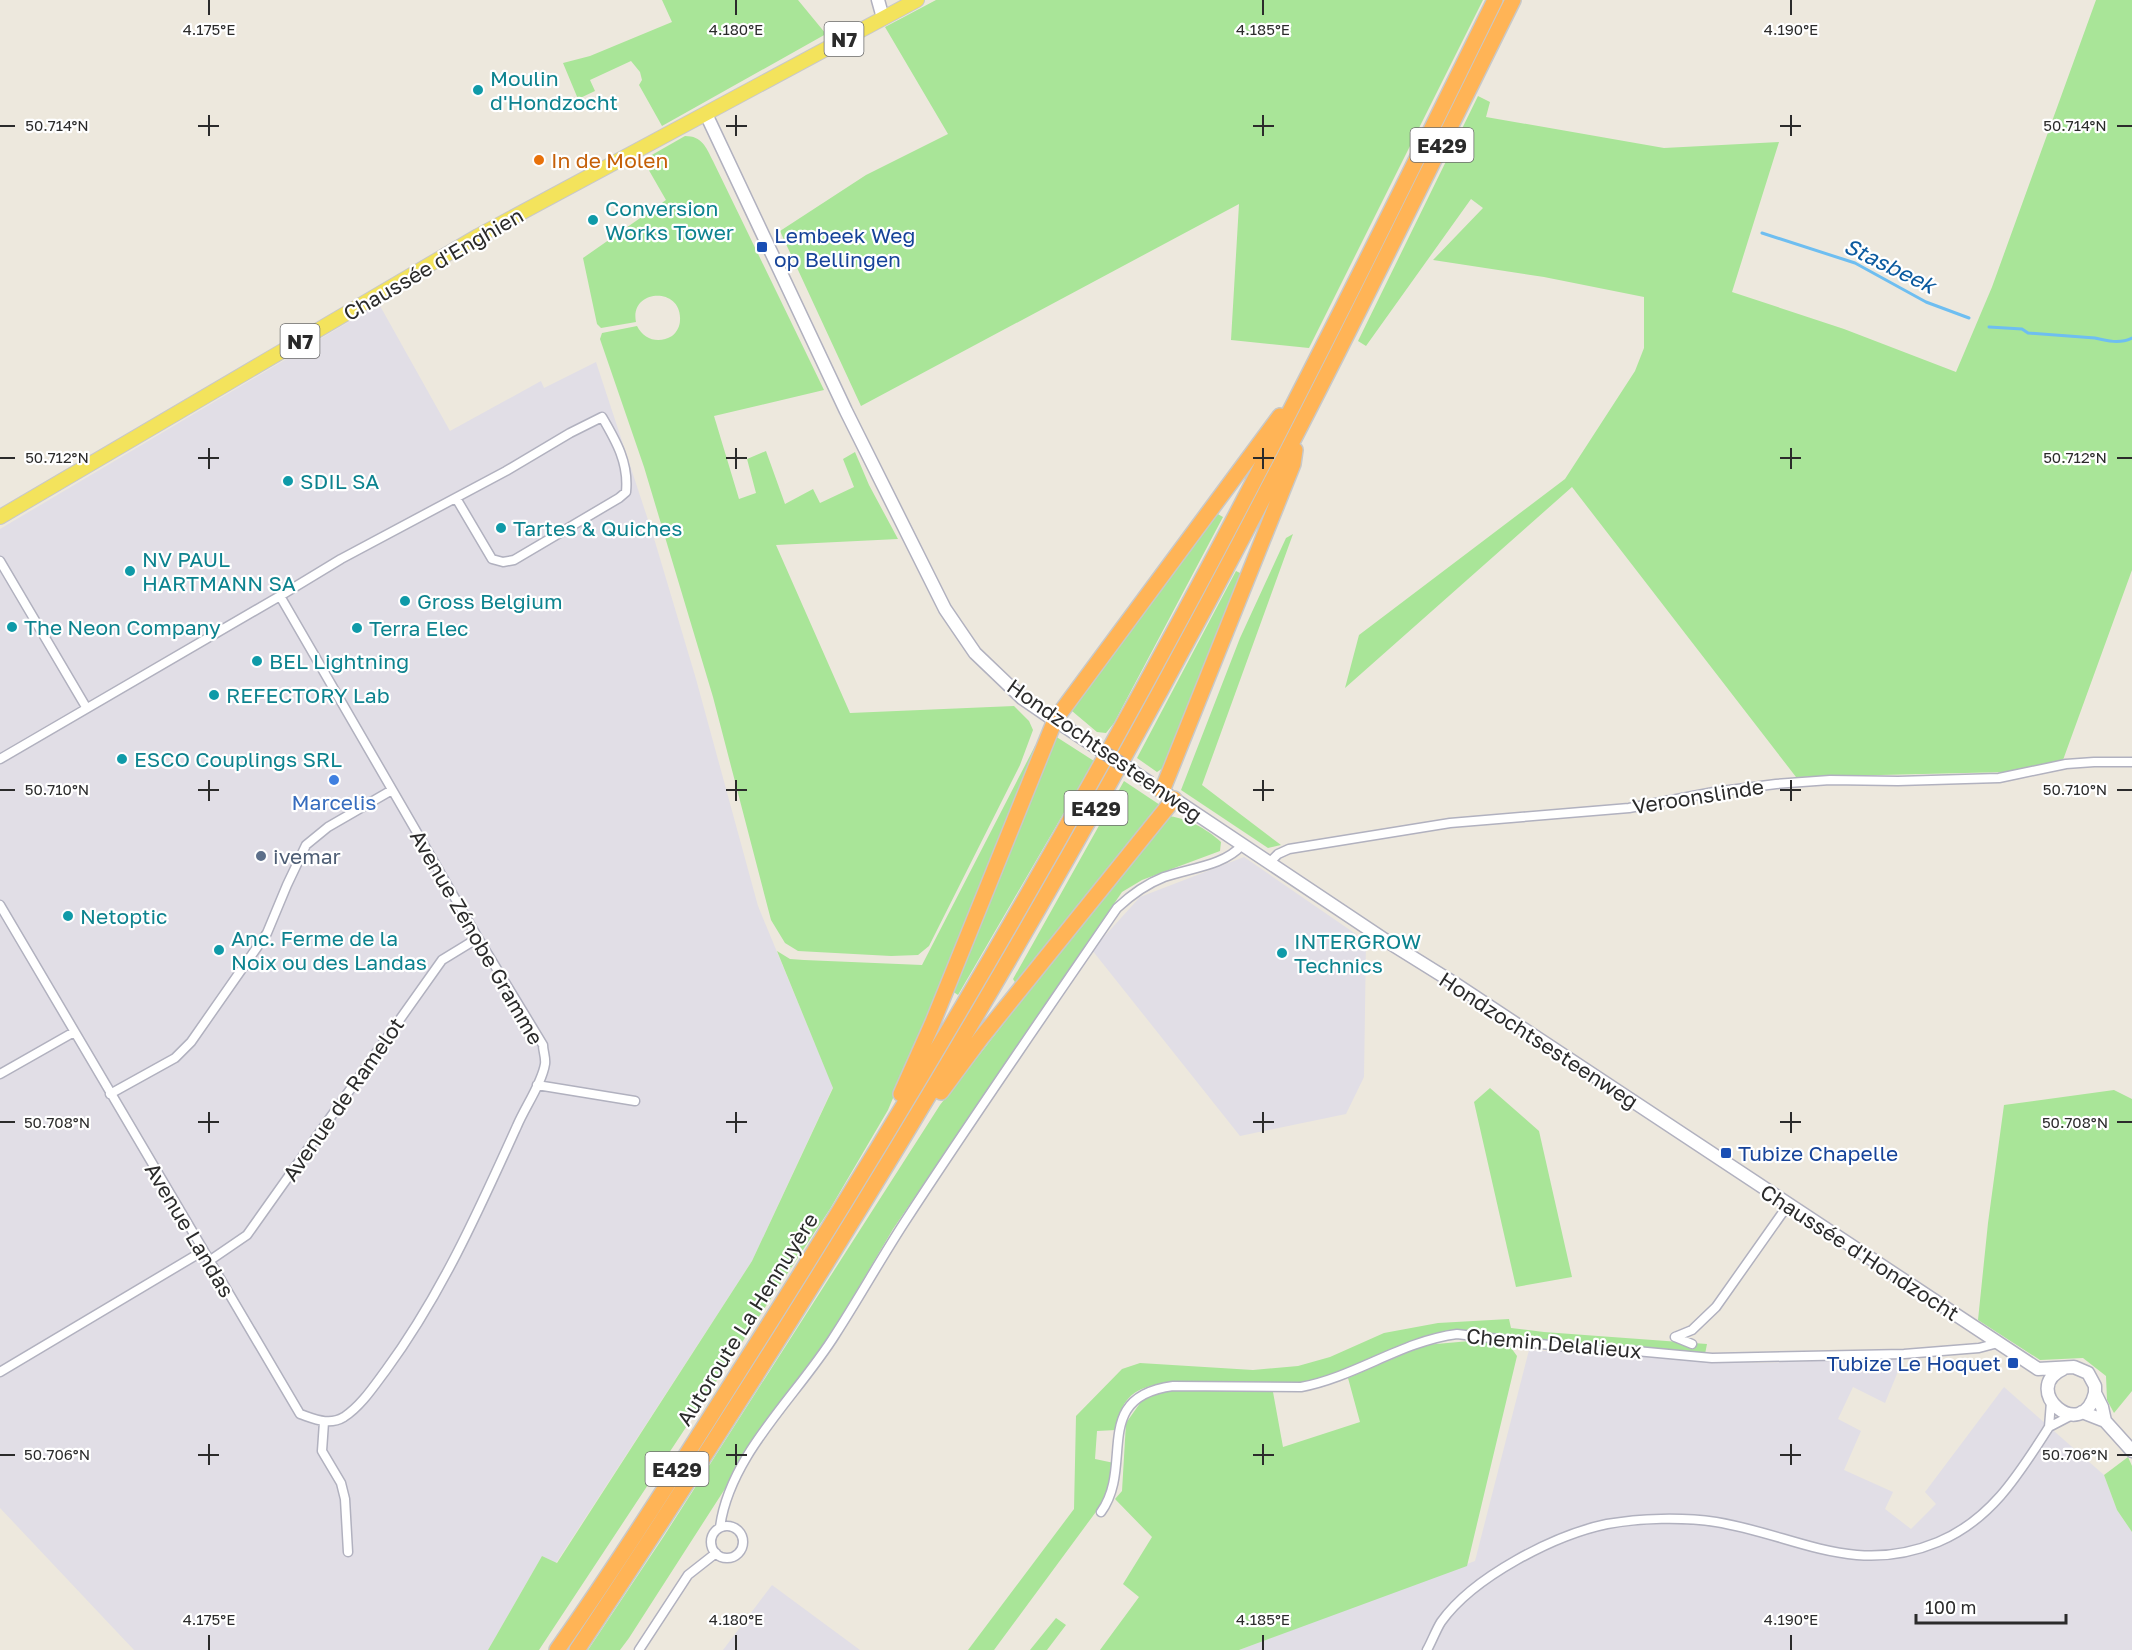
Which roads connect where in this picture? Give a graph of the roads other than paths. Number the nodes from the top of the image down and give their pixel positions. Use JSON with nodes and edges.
{"nodes":[{"id":1,"x":878,"y":0,"type":"edge"},
{"id":2,"x":917,"y":0,"type":"edge"},
{"id":3,"x":1495,"y":0,"type":"edge"},
{"id":4,"x":1513,"y":0,"type":"edge"},
{"id":5,"x":883,"y":18,"type":"junction"},
{"id":6,"x":706,"y":114,"type":"junction"},
{"id":7,"x":1300,"y":393,"type":"junction"},
{"id":8,"x":1299,"y":431,"type":"junction"},
{"id":9,"x":456,"y":498,"type":"junction"},
{"id":10,"x":0,"y":517,"type":"edge"},
{"id":11,"x":0,"y":561,"type":"edge"},
{"id":12,"x":280,"y":596,"type":"junction"},
{"id":13,"x":86,"y":707,"type":"junction"},
{"id":14,"x":1059,"y":723,"type":"junction"},
{"id":15,"x":0,"y":759,"type":"edge"},
{"id":16,"x":2132,"y":762,"type":"edge"},
{"id":17,"x":392,"y":790,"type":"junction"},
{"id":18,"x":1162,"y":791,"type":"junction"},
{"id":19,"x":1242,"y":845,"type":"junction"},
{"id":20,"x":1269,"y":863,"type":"junction"},
{"id":21,"x":0,"y":905,"type":"edge"},
{"id":22,"x":478,"y":938,"type":"junction"},
{"id":23,"x":74,"y":1032,"type":"junction"},
{"id":24,"x":0,"y":1074,"type":"edge"},
{"id":25,"x":537,"y":1085,"type":"junction"},
{"id":26,"x":110,"y":1094,"type":"junction"},
{"id":27,"x":635,"y":1101,"type":"dead end"},
{"id":28,"x":1652,"y":1114,"type":"joint"},
{"id":29,"x":880,"y":1178,"type":"junction"},
{"id":30,"x":859,"y":1182,"type":"junction"},
{"id":31,"x":1788,"y":1205,"type":"junction"},
{"id":32,"x":203,"y":1251,"type":"junction"},
{"id":33,"x":209,"y":1261,"type":"junction"},
{"id":34,"x":1998,"y":1343,"type":"junction"},
{"id":35,"x":1692,"y":1344,"type":"dead end"},
{"id":36,"x":2038,"y":1369,"type":"junction"},
{"id":37,"x":2063,"y":1369,"type":"junction"},
{"id":38,"x":0,"y":1372,"type":"edge"},
{"id":39,"x":2096,"y":1393,"type":"junction"},
{"id":40,"x":2050,"y":1396,"type":"junction"},
{"id":41,"x":2078,"y":1413,"type":"junction"},
{"id":42,"x":2105,"y":1421,"type":"junction"},
{"id":43,"x":324,"y":1422,"type":"junction"},
{"id":44,"x":2049,"y":1427,"type":"junction"},
{"id":45,"x":2132,"y":1451,"type":"edge"},
{"id":46,"x":1101,"y":1512,"type":"dead end"},
{"id":47,"x":720,"y":1527,"type":"junction"},
{"id":48,"x":348,"y":1552,"type":"dead end"},
{"id":49,"x":716,"y":1553,"type":"junction"},
{"id":50,"x":557,"y":1650,"type":"edge"},
{"id":51,"x":577,"y":1650,"type":"edge"},
{"id":52,"x":639,"y":1650,"type":"edge"},
{"id":53,"x":1427,"y":1650,"type":"edge"}],
"edges":[{"from":1,"to":5,"type":"main road"},
{"from":2,"to":5,"type":"main road","number":"N7"},
{"from":3,"to":7,"type":"highway","number":"E429"},
{"from":4,"to":8,"type":"highway","number":"E429"},
{"from":5,"to":6,"type":"main road","number":"N7"},
{"from":6,"to":10,"type":"main road","name":"Chaussée d'Enghien","number":"N7"},
{"from":6,"to":14,"type":"main road","name":"Hondzochtsesteenweg"},
{"from":7,"to":14,"type":"highway"},
{"from":7,"to":30,"type":"highway","name":"Autoroute La Hennuyère","number":"E429"},
{"from":8,"to":18,"type":"highway"},
{"from":8,"to":29,"type":"highway","number":"E429"},
{"from":9,"to":9,"type":"street"},
{"from":9,"to":12,"type":"street"},
{"from":11,"to":13,"type":"street"},
{"from":12,"to":13,"type":"street"},
{"from":12,"to":17,"type":"street","name":"Avenue Zénobe Gramme"},
{"from":13,"to":15,"type":"street"},
{"from":14,"to":18,"type":"main road","name":"Hondzochtsesteenweg","bridge":true},
{"from":14,"to":30,"type":"highway"},
{"from":16,"to":20,"type":"street","name":"Veroonslinde"},
{"from":17,"to":22,"type":"street","name":"Avenue Zénobe Gramme"},
{"from":17,"to":26,"type":"street"},
{"from":18,"to":19,"type":"main road","name":"Hondzochtsesteenweg"},
{"from":18,"to":29,"type":"highway"},
{"from":19,"to":20,"type":"main road","name":"Hondzochtsesteenweg"},
{"from":19,"to":47,"type":"street"},
{"from":20,"to":28,"type":"main road","name":"Hondzochtsesteenweg"},
{"from":21,"to":23,"type":"street","name":"Avenue Landas"},
{"from":22,"to":25,"type":"street","name":"Avenue Zénobe Gramme"},
{"from":22,"to":33,"type":"street","name":"Avenue de Ramelot"},
{"from":23,"to":24,"type":"street"},
{"from":23,"to":26,"type":"street","name":"Avenue Landas"},
{"from":25,"to":27,"type":"street"},
{"from":25,"to":43,"type":"street","name":"Avenue Zénobe Gramme"},
{"from":26,"to":32,"type":"street","name":"Avenue Landas"},
{"from":28,"to":31,"type":"main road","name":"Chaussée d'Hondzocht"},
{"from":29,"to":51,"type":"highway","name":"Autoroute La Hennuyère","number":"E429"},
{"from":30,"to":50,"type":"highway","name":"Autoroute La Hennuyère","number":"E429"},
{"from":31,"to":34,"type":"main road","name":"Chaussée d'Hondzocht"},
{"from":31,"to":35,"type":"street"},
{"from":32,"to":33,"type":"street","name":"Avenue Landas"},
{"from":32,"to":38,"type":"street"},
{"from":33,"to":43,"type":"street","name":"Avenue Landas"},
{"from":34,"to":36,"type":"main road","name":"Chaussée d'Hondzocht"},
{"from":34,"to":46,"type":"street","name":"Chemin Delalieux"},
{"from":36,"to":37,"type":"main road"},
{"from":36,"to":40,"type":"main road"},
{"from":37,"to":39,"type":"main road"},
{"from":37,"to":40,"type":"main road"},
{"from":39,"to":41,"type":"main road"},
{"from":39,"to":42,"type":"main road"},
{"from":40,"to":41,"type":"main road"},
{"from":40,"to":44,"type":"street"},
{"from":41,"to":42,"type":"main road"},
{"from":41,"to":44,"type":"street"},
{"from":42,"to":45,"type":"main road"},
{"from":43,"to":48,"type":"street"},
{"from":44,"to":53,"type":"street"},
{"from":47,"to":49,"type":"street"},
{"from":47,"to":49,"type":"street"},
{"from":49,"to":52,"type":"street"}]}
